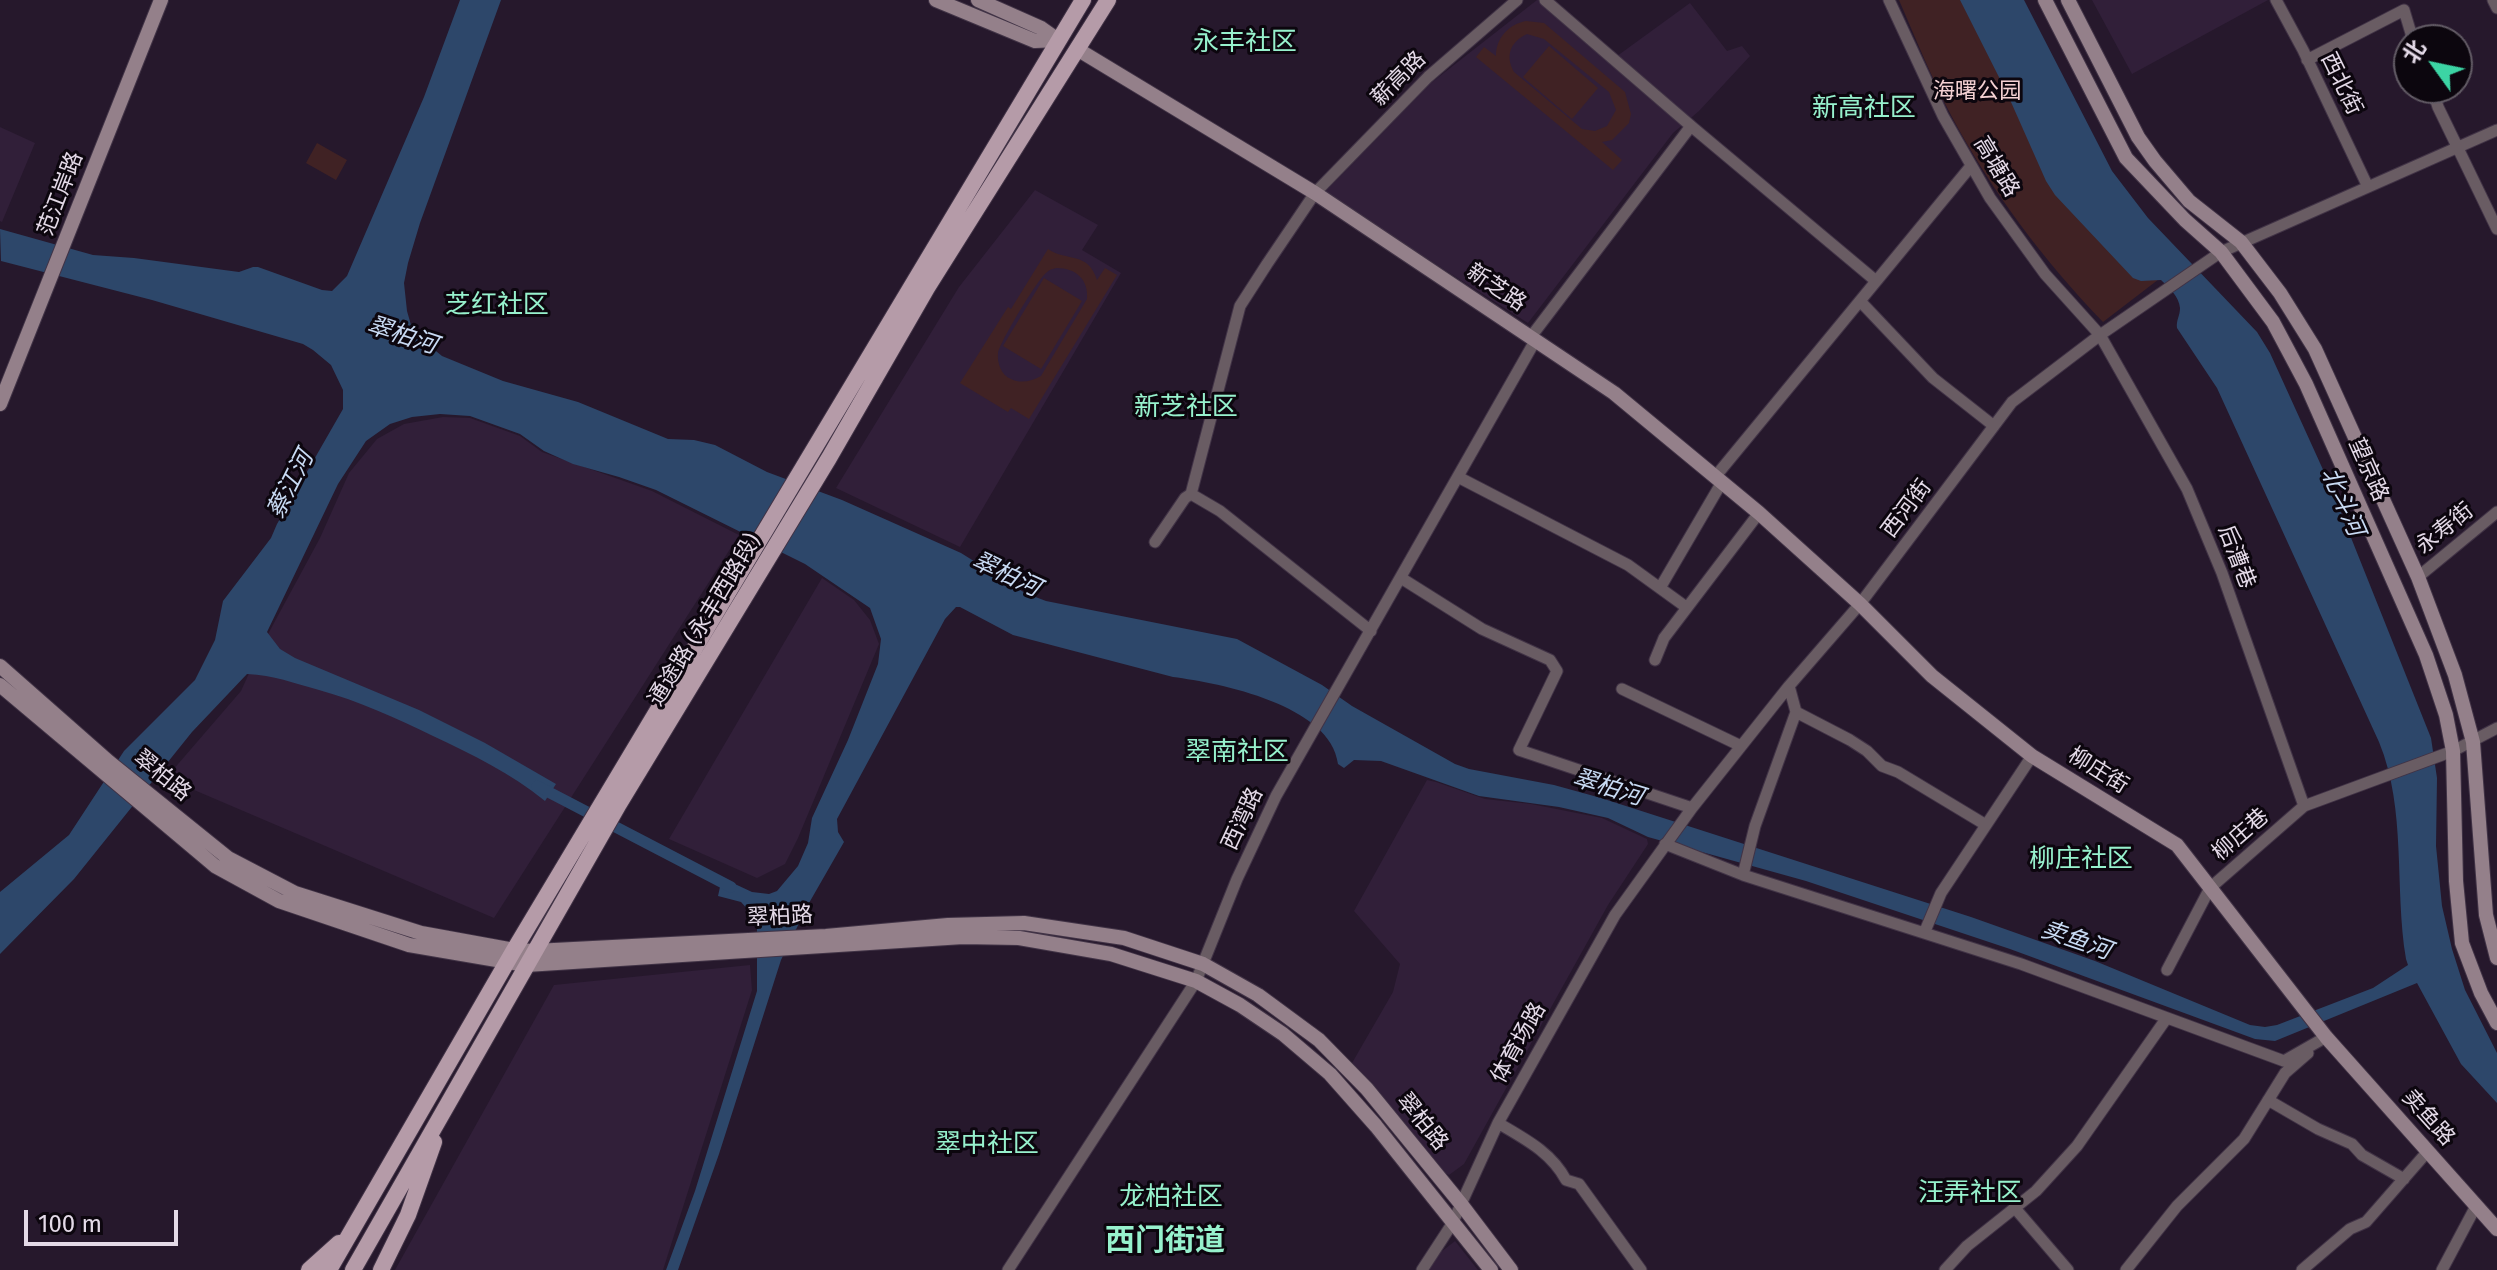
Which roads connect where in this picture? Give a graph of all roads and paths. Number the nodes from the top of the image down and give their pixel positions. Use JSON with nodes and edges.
{"nodes":[{"id":1,"x":161,"y":0,"type":"edge"},
{"id":2,"x":936,"y":0,"type":"edge"},
{"id":3,"x":978,"y":0,"type":"edge"},
{"id":4,"x":1083,"y":0,"type":"edge"},
{"id":5,"x":1108,"y":0,"type":"edge"},
{"id":6,"x":1517,"y":0,"type":"edge"},
{"id":7,"x":1545,"y":0,"type":"edge"},
{"id":8,"x":1889,"y":0,"type":"edge"},
{"id":9,"x":2045,"y":0,"type":"edge"},
{"id":10,"x":2068,"y":0,"type":"edge"},
{"id":11,"x":2276,"y":0,"type":"edge"},
{"id":12,"x":2493,"y":0,"type":"edge"},
{"id":13,"x":2497,"y":8,"type":"edge"},
{"id":14,"x":2408,"y":24,"type":"edge"},
{"id":15,"x":1058,"y":40,"type":"junction"},
{"id":16,"x":1077,"y":49,"type":"junction"},
{"id":17,"x":2307,"y":60,"type":"junction"},
{"id":18,"x":2437,"y":104,"type":"edge"},
{"id":19,"x":1691,"y":126,"type":"junction"},
{"id":20,"x":2497,"y":130,"type":"edge"},
{"id":21,"x":2458,"y":147,"type":"junction"},
{"id":22,"x":1971,"y":166,"type":"junction"},
{"id":23,"x":2368,"y":187,"type":"junction"},
{"id":24,"x":1315,"y":193,"type":"junction"},
{"id":25,"x":2497,"y":229,"type":"edge"},
{"id":26,"x":2241,"y":242,"type":"junction"},
{"id":27,"x":2221,"y":252,"type":"junction"},
{"id":28,"x":1876,"y":281,"type":"junction"},
{"id":29,"x":1860,"y":301,"type":"junction"},
{"id":30,"x":2100,"y":335,"type":"junction"},
{"id":31,"x":1533,"y":340,"type":"junction"},
{"id":32,"x":0,"y":404,"type":"edge"},
{"id":33,"x":1994,"y":426,"type":"junction"},
{"id":34,"x":1458,"y":477,"type":"junction"},
{"id":35,"x":1718,"y":480,"type":"junction"},
{"id":36,"x":1191,"y":494,"type":"junction"},
{"id":37,"x":2497,"y":512,"type":"edge"},
{"id":38,"x":1759,"y":513,"type":"junction"},
{"id":39,"x":1155,"y":542,"type":"dead end"},
{"id":40,"x":765,"y":547,"type":"junction"},
{"id":41,"x":2418,"y":577,"type":"junction"},
{"id":42,"x":1401,"y":578,"type":"junction"},
{"id":43,"x":1660,"y":588,"type":"junction"},
{"id":44,"x":1860,"y":604,"type":"junction"},
{"id":45,"x":1686,"y":607,"type":"junction"},
{"id":46,"x":1371,"y":631,"type":"junction"},
{"id":47,"x":1655,"y":660,"type":"dead end"},
{"id":48,"x":0,"y":666,"type":"edge"},
{"id":49,"x":0,"y":685,"type":"edge"},
{"id":50,"x":1789,"y":686,"type":"junction"},
{"id":51,"x":1622,"y":689,"type":"dead end"},
{"id":52,"x":1796,"y":712,"type":"junction"},
{"id":53,"x":2497,"y":728,"type":"edge"},
{"id":54,"x":2473,"y":742,"type":"junction"},
{"id":55,"x":1741,"y":746,"type":"junction"},
{"id":56,"x":2453,"y":751,"type":"junction"},
{"id":57,"x":2032,"y":756,"type":"junction"},
{"id":58,"x":105,"y":766,"type":"junction"},
{"id":59,"x":2304,"y":806,"type":"junction"},
{"id":60,"x":1692,"y":808,"type":"junction"},
{"id":61,"x":1986,"y":825,"type":"junction"},
{"id":62,"x":1665,"y":844,"type":"junction"},
{"id":63,"x":586,"y":847,"type":"junction"},
{"id":64,"x":1744,"y":869,"type":"junction"},
{"id":65,"x":2210,"y":888,"type":"junction"},
{"id":66,"x":1926,"y":929,"type":"junction"},
{"id":67,"x":824,"y":941,"type":"junction"},
{"id":68,"x":511,"y":956,"type":"junction"},
{"id":69,"x":530,"y":958,"type":"junction"},
{"id":70,"x":2497,"y":958,"type":"edge"},
{"id":71,"x":1203,"y":964,"type":"junction"},
{"id":72,"x":2167,"y":970,"type":"dead end"},
{"id":73,"x":1196,"y":981,"type":"junction"},
{"id":74,"x":2292,"y":993,"type":"joint"},
{"id":75,"x":2166,"y":1019,"type":"junction"},
{"id":76,"x":2497,"y":1023,"type":"edge"},
{"id":77,"x":2326,"y":1037,"type":"junction"},
{"id":78,"x":2268,"y":1100,"type":"junction"},
{"id":79,"x":449,"y":1101,"type":"junction"},
{"id":80,"x":1498,"y":1123,"type":"junction"},
{"id":81,"x":2428,"y":1151,"type":"junction"},
{"id":82,"x":2404,"y":1179,"type":"junction"},
{"id":83,"x":1461,"y":1204,"type":"junction"},
{"id":84,"x":2476,"y":1206,"type":"junction"},
{"id":85,"x":2014,"y":1207,"type":"junction"},
{"id":86,"x":1452,"y":1224,"type":"junction"},
{"id":87,"x":2497,"y":1229,"type":"edge"},
{"id":88,"x":352,"y":1231,"type":"junction"},
{"id":89,"x":309,"y":1270,"type":"edge"},
{"id":90,"x":329,"y":1270,"type":"edge"},
{"id":91,"x":353,"y":1270,"type":"edge"},
{"id":92,"x":381,"y":1270,"type":"edge"},
{"id":93,"x":1008,"y":1270,"type":"edge"},
{"id":94,"x":1422,"y":1270,"type":"edge"},
{"id":95,"x":1491,"y":1270,"type":"edge"},
{"id":96,"x":1511,"y":1270,"type":"edge"},
{"id":97,"x":1641,"y":1270,"type":"edge"},
{"id":98,"x":1945,"y":1270,"type":"edge"},
{"id":99,"x":2068,"y":1270,"type":"edge"},
{"id":100,"x":2126,"y":1270,"type":"edge"},
{"id":101,"x":2302,"y":1270,"type":"edge"},
{"id":102,"x":2442,"y":1270,"type":"edge"}],
"edges":[{"from":1,"to":32,"type":"main road","name":"范江岸路"},
{"from":2,"to":15,"type":"main road"},
{"from":3,"to":15,"type":"main road"},
{"from":4,"to":15,"type":"main road","name":"通途路 (永丰西路段)"},
{"from":5,"to":16,"type":"main road","name":"通途路 (永丰西路段)"},
{"from":6,"to":24,"type":"street","name":"薪高路"},
{"from":7,"to":19,"type":"street"},
{"from":8,"to":22,"type":"street","name":"高塘路"},
{"from":9,"to":27,"type":"main road","name":"望京路"},
{"from":10,"to":26,"type":"main road","name":"望京路"},
{"from":11,"to":17,"type":"street","name":"西北街"},
{"from":12,"to":13,"type":"street"},
{"from":14,"to":17,"type":"street"},
{"from":15,"to":40,"type":"main road","name":"通途路 (永丰西路段)"},
{"from":16,"to":24,"type":"main road","name":"新芝路"},
{"from":16,"to":40,"type":"main road","name":"通途路 (永丰西路段)"},
{"from":17,"to":23,"type":"street","name":"西北街"},
{"from":18,"to":21,"type":"street"},
{"from":19,"to":28,"type":"street"},
{"from":19,"to":31,"type":"street","name":"西湾路"},
{"from":20,"to":21,"type":"street"},
{"from":21,"to":23,"type":"street"},
{"from":21,"to":25,"type":"street"},
{"from":22,"to":28,"type":"street"},
{"from":22,"to":30,"type":"street","name":"高塘路"},
{"from":23,"to":26,"type":"street"},
{"from":24,"to":31,"type":"main road","name":"新芝路"},
{"from":24,"to":36,"type":"street","name":"薪高路"},
{"from":26,"to":27,"type":"street"},
{"from":26,"to":41,"type":"main road","name":"望京路"},
{"from":27,"to":30,"type":"street","name":"西河街"},
{"from":27,"to":56,"type":"main road","name":"望京路"},
{"from":28,"to":29,"type":"street"},
{"from":29,"to":33,"type":"street"},
{"from":29,"to":35,"type":"street"},
{"from":30,"to":33,"type":"street","name":"西河街"},
{"from":30,"to":59,"type":"street","name":"后漕巷"},
{"from":31,"to":34,"type":"street","name":"西湾路"},
{"from":31,"to":35,"type":"main road","name":"新芝路"},
{"from":33,"to":44,"type":"street","name":"西河街"},
{"from":34,"to":42,"type":"street","name":"西湾路"},
{"from":34,"to":43,"type":"street"},
{"from":35,"to":38,"type":"main road","name":"新芝路"},
{"from":35,"to":43,"type":"street"},
{"from":36,"to":39,"type":"street"},
{"from":36,"to":46,"type":"street"},
{"from":37,"to":41,"type":"street","name":"永寿街"},
{"from":38,"to":44,"type":"main road","name":"新芝路"},
{"from":38,"to":45,"type":"street"},
{"from":40,"to":63,"type":"main road","name":"通途路 (永丰西路段)"},
{"from":41,"to":54,"type":"main road","name":"望京路"},
{"from":42,"to":46,"type":"street","name":"西湾路"},
{"from":42,"to":60,"type":"street"},
{"from":43,"to":45,"type":"street"},
{"from":44,"to":50,"type":"street","name":"西河街"},
{"from":44,"to":57,"type":"main road","name":"柳庄街"},
{"from":45,"to":47,"type":"street"},
{"from":46,"to":71,"type":"street","name":"西湾路"},
{"from":48,"to":58,"type":"main road","name":"翠柏路"},
{"from":49,"to":58,"type":"main road","name":"翠柏路"},
{"from":50,"to":52,"type":"street"},
{"from":50,"to":55,"type":"street","name":"西河街"},
{"from":51,"to":55,"type":"street"},
{"from":52,"to":61,"type":"street"},
{"from":52,"to":64,"type":"street"},
{"from":53,"to":54,"type":"street","name":"柳庄巷"},
{"from":54,"to":56,"type":"street","name":"柳庄巷"},
{"from":54,"to":70,"type":"main road","name":"望京路"},
{"from":55,"to":60,"type":"street","name":"西河街"},
{"from":56,"to":59,"type":"street","name":"柳庄巷"},
{"from":56,"to":76,"type":"main road","name":"望京路"},
{"from":57,"to":61,"type":"street"},
{"from":57,"to":65,"type":"main road","name":"柳庄街"},
{"from":58,"to":68,"type":"main road","name":"翠柏路"},
{"from":59,"to":65,"type":"street","name":"柳庄巷"},
{"from":60,"to":62,"type":"street","name":"体育场路"},
{"from":61,"to":66,"type":"street"},
{"from":62,"to":64,"type":"street"},
{"from":62,"to":80,"type":"street","name":"体育场路"},
{"from":63,"to":68,"type":"main road","name":"通途路 (永丰西路段)"},
{"from":63,"to":69,"type":"main road","name":"通途路 (永丰西路段)"},
{"from":64,"to":66,"type":"street"},
{"from":65,"to":72,"type":"street","name":"柳庄巷"},
{"from":65,"to":74,"type":"main road","name":"柳庄街"},
{"from":66,"to":75,"type":"street"},
{"from":67,"to":69,"type":"main road","name":"翠柏路"},
{"from":67,"to":71,"type":"main road","name":"翠柏路"},
{"from":67,"to":73,"type":"main road","name":"翠柏路"},
{"from":68,"to":69,"type":"main road","name":"翠柏路"},
{"from":68,"to":88,"type":"main road","name":"通途路 (永丰西路段)"},
{"from":69,"to":79,"type":"main road","name":"通途路 (永丰西路段)"},
{"from":71,"to":73,"type":"street","name":"西湾路"},
{"from":71,"to":83,"type":"main road","name":"翠柏路"},
{"from":73,"to":86,"type":"main road","name":"翠柏路"},
{"from":73,"to":93,"type":"street","name":"西湾路"},
{"from":74,"to":77,"type":"main road","name":"卖鱼路"},
{"from":75,"to":77,"type":"street"},
{"from":75,"to":85,"type":"street"},
{"from":77,"to":78,"type":"street"},
{"from":77,"to":81,"type":"main road","name":"卖鱼路"},
{"from":78,"to":82,"type":"street"},
{"from":78,"to":100,"type":"street"},
{"from":79,"to":91,"type":"main road","name":"通途路 (永丰西路段)"},
{"from":79,"to":92,"type":"main road"},
{"from":80,"to":83,"type":"street","name":"体育场路"},
{"from":80,"to":97,"type":"street"},
{"from":81,"to":82,"type":"street"},
{"from":81,"to":84,"type":"main road","name":"卖鱼路"},
{"from":82,"to":101,"type":"street"},
{"from":83,"to":86,"type":"street","name":"体育场路"},
{"from":83,"to":96,"type":"main road","name":"翠柏路"},
{"from":84,"to":87,"type":"main road","name":"卖鱼路"},
{"from":84,"to":102,"type":"street"},
{"from":85,"to":98,"type":"street"},
{"from":85,"to":99,"type":"street"},
{"from":86,"to":94,"type":"street","name":"体育场路"},
{"from":86,"to":95,"type":"main road","name":"翠柏路"},
{"from":88,"to":89,"type":"main road"},
{"from":88,"to":90,"type":"main road","name":"通途路 (永丰西路段)"}]}
